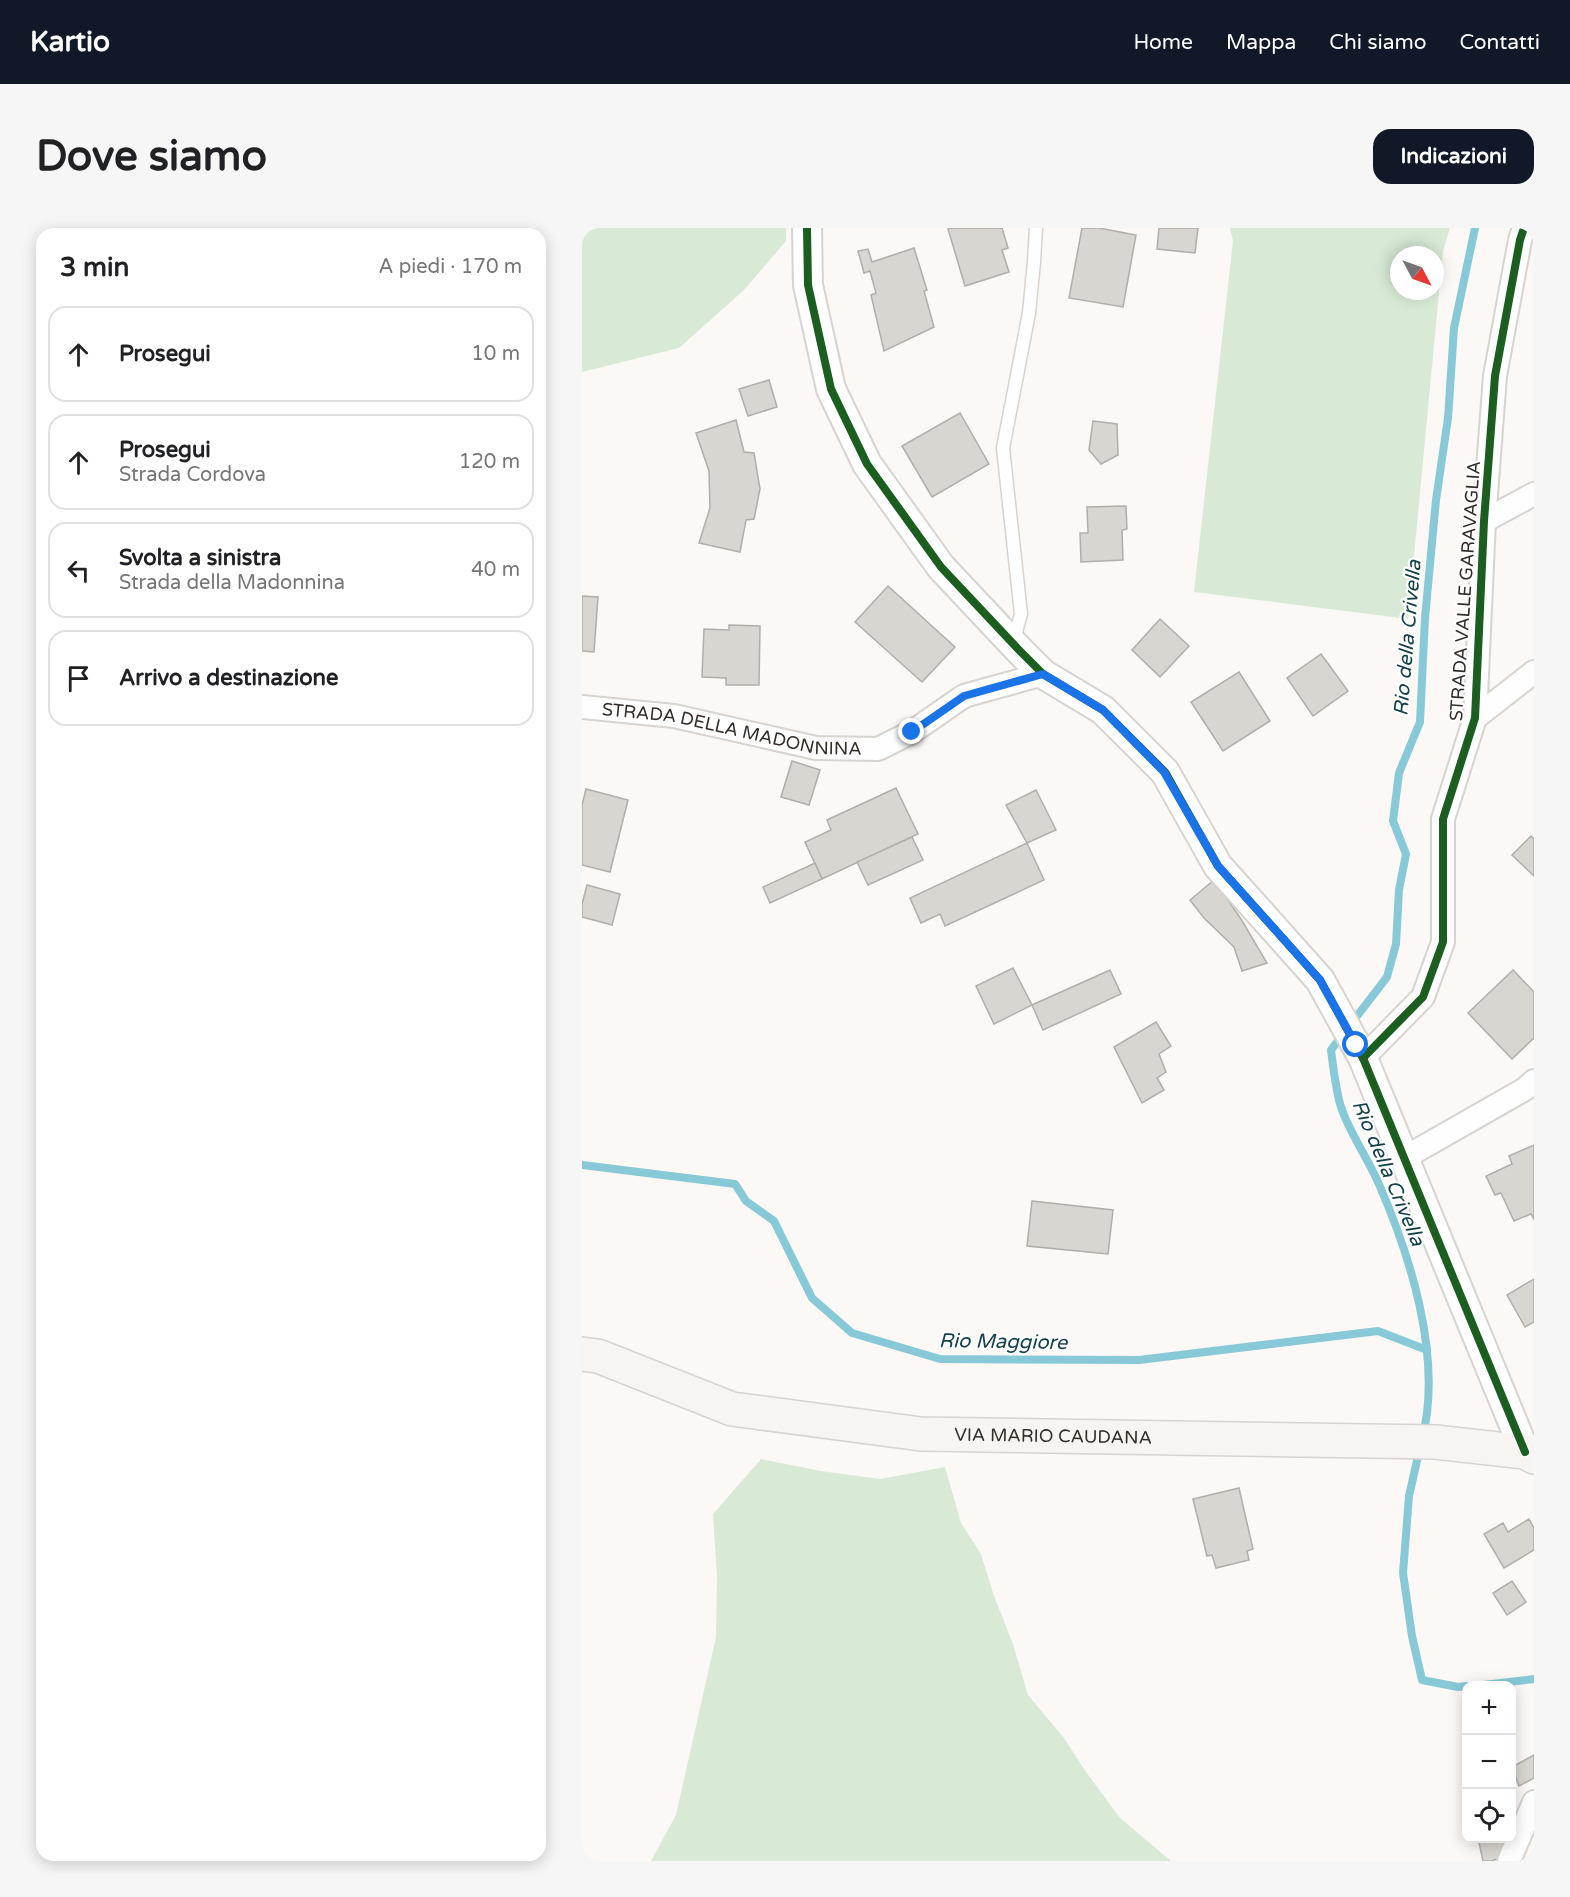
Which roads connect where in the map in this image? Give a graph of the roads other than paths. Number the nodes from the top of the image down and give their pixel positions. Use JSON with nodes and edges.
{"nodes":[{"id":1,"x":807,"y":228,"type":"edge"},
{"id":2,"x":1036,"y":228,"type":"edge"},
{"id":3,"x":1526,"y":234,"type":"edge"},
{"id":4,"x":1534,"y":494,"type":"edge"},
{"id":5,"x":1484,"y":521,"type":"junction"},
{"id":6,"x":1012,"y":644,"type":"junction"},
{"id":7,"x":1534,"y":672,"type":"edge"},
{"id":8,"x":1043,"y":674,"type":"junction"},
{"id":9,"x":582,"y":707,"type":"edge"},
{"id":10,"x":1475,"y":718,"type":"junction"},
{"id":11,"x":1360,"y":1051,"type":"junction"},
{"id":12,"x":1534,"y":1081,"type":"edge"},
{"id":13,"x":1404,"y":1158,"type":"junction"},
{"id":14,"x":582,"y":1354,"type":"edge"},
{"id":15,"x":1529,"y":1455,"type":"edge"},
{"id":16,"x":1534,"y":1802,"type":"edge"},
{"id":17,"x":1509,"y":1861,"type":"edge"}],
"edges":[{"from":1,"to":6,"type":"street"},
{"from":2,"to":6,"type":"lane"},
{"from":3,"to":5,"type":"street","name":"STRADA VALLE GARAVAGLIA"},
{"from":4,"to":5,"type":"street","name":"STRADA VALLE GARAVAGLIA"},
{"from":5,"to":10,"type":"street","name":"STRADA VALLE GARAVAGLIA"},
{"from":6,"to":8,"type":"street"},
{"from":7,"to":10,"type":"street","name":"STRADA VALLE GARAVAGLIA"},
{"from":8,"to":9,"type":"street","name":"STRADA DELLA MADONNINA"},
{"from":8,"to":11,"type":"street"},
{"from":10,"to":11,"type":"street","name":"STRADA VALLE GARAVAGLIA"},
{"from":11,"to":13,"type":"street"},
{"from":12,"to":13,"type":"street"},
{"from":13,"to":15,"type":"street"},
{"from":14,"to":15,"type":"main road","name":"VIA MARIO CAUDANA"},
{"from":16,"to":17,"type":"street"}]}
